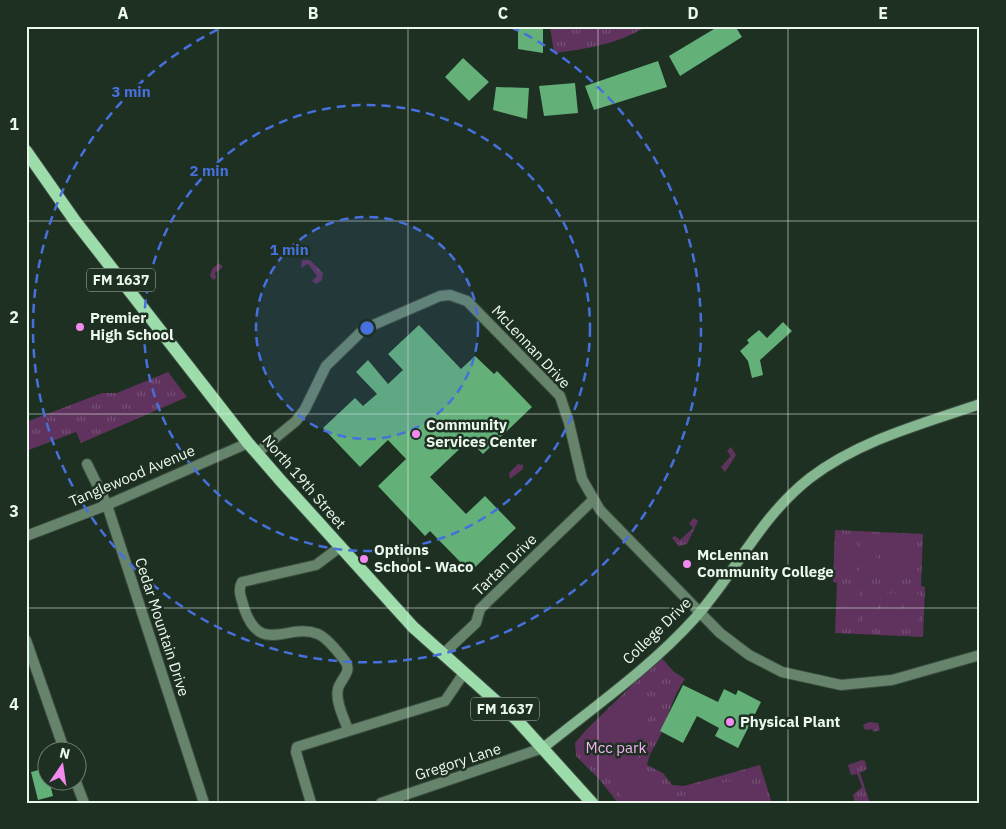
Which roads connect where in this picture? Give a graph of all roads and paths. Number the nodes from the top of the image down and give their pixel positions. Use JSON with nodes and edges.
{"nodes":[{"id":1,"x":26,"y":151,"type":"edge"},
{"id":2,"x":980,"y":404,"type":"edge"},
{"id":3,"x":248,"y":443,"type":"junction"},
{"id":4,"x":257,"y":453,"type":"junction"},
{"id":5,"x":87,"y":464,"type":"dead end"},
{"id":6,"x":593,"y":500,"type":"junction"},
{"id":7,"x":107,"y":505,"type":"junction"},
{"id":8,"x":26,"y":536,"type":"edge"},
{"id":9,"x":340,"y":547,"type":"junction"},
{"id":10,"x":700,"y":612,"type":"junction"},
{"id":11,"x":26,"y":640,"type":"edge"},
{"id":12,"x":443,"y":654,"type":"junction"},
{"id":13,"x":980,"y":655,"type":"edge"},
{"id":14,"x":464,"y":673,"type":"junction"},
{"id":15,"x":348,"y":730,"type":"junction"},
{"id":16,"x":62,"y":742,"type":"edge"},
{"id":17,"x":543,"y":748,"type":"junction"},
{"id":18,"x":204,"y":803,"type":"edge"},
{"id":19,"x":311,"y":803,"type":"edge"},
{"id":20,"x":381,"y":803,"type":"edge"},
{"id":21,"x":592,"y":803,"type":"edge"}],
"edges":[{"from":1,"to":3,"type":"main road","name":"North 19th Street","number":"FM 1637"},
{"from":2,"to":10,"type":"street","name":"College Drive"},
{"from":3,"to":4,"type":"main road","name":"North 19th Street","number":"FM 1637"},
{"from":3,"to":7,"type":"street","name":"Tanglewood Avenue"},
{"from":4,"to":6,"type":"street","name":"McLennan Drive"},
{"from":4,"to":9,"type":"main road","name":"North 19th Street","number":"FM 1637"},
{"from":5,"to":7,"type":"street","name":"Cedar Mountain Drive"},
{"from":6,"to":10,"type":"street","name":"McLennan Drive"},
{"from":6,"to":12,"type":"street","name":"Tartan Drive"},
{"from":7,"to":8,"type":"street","name":"Tanglewood Avenue"},
{"from":7,"to":18,"type":"street","name":"Cedar Mountain Drive"},
{"from":9,"to":12,"type":"main road","name":"North 19th Street","number":"FM 1637"},
{"from":9,"to":15,"type":"street"},
{"from":10,"to":13,"type":"street","name":"McLennan Drive"},
{"from":10,"to":17,"type":"street","name":"College Drive"},
{"from":11,"to":16,"type":"street"},
{"from":12,"to":14,"type":"main road","name":"North 19th Street","number":"FM 1637"},
{"from":14,"to":15,"type":"street"},
{"from":14,"to":17,"type":"main road","name":"North 19th Street","number":"FM 1637"},
{"from":15,"to":19,"type":"street"},
{"from":17,"to":20,"type":"street","name":"Gregory Lane"},
{"from":17,"to":21,"type":"main road","name":"North 19th Street","number":"FM 1637"}]}
